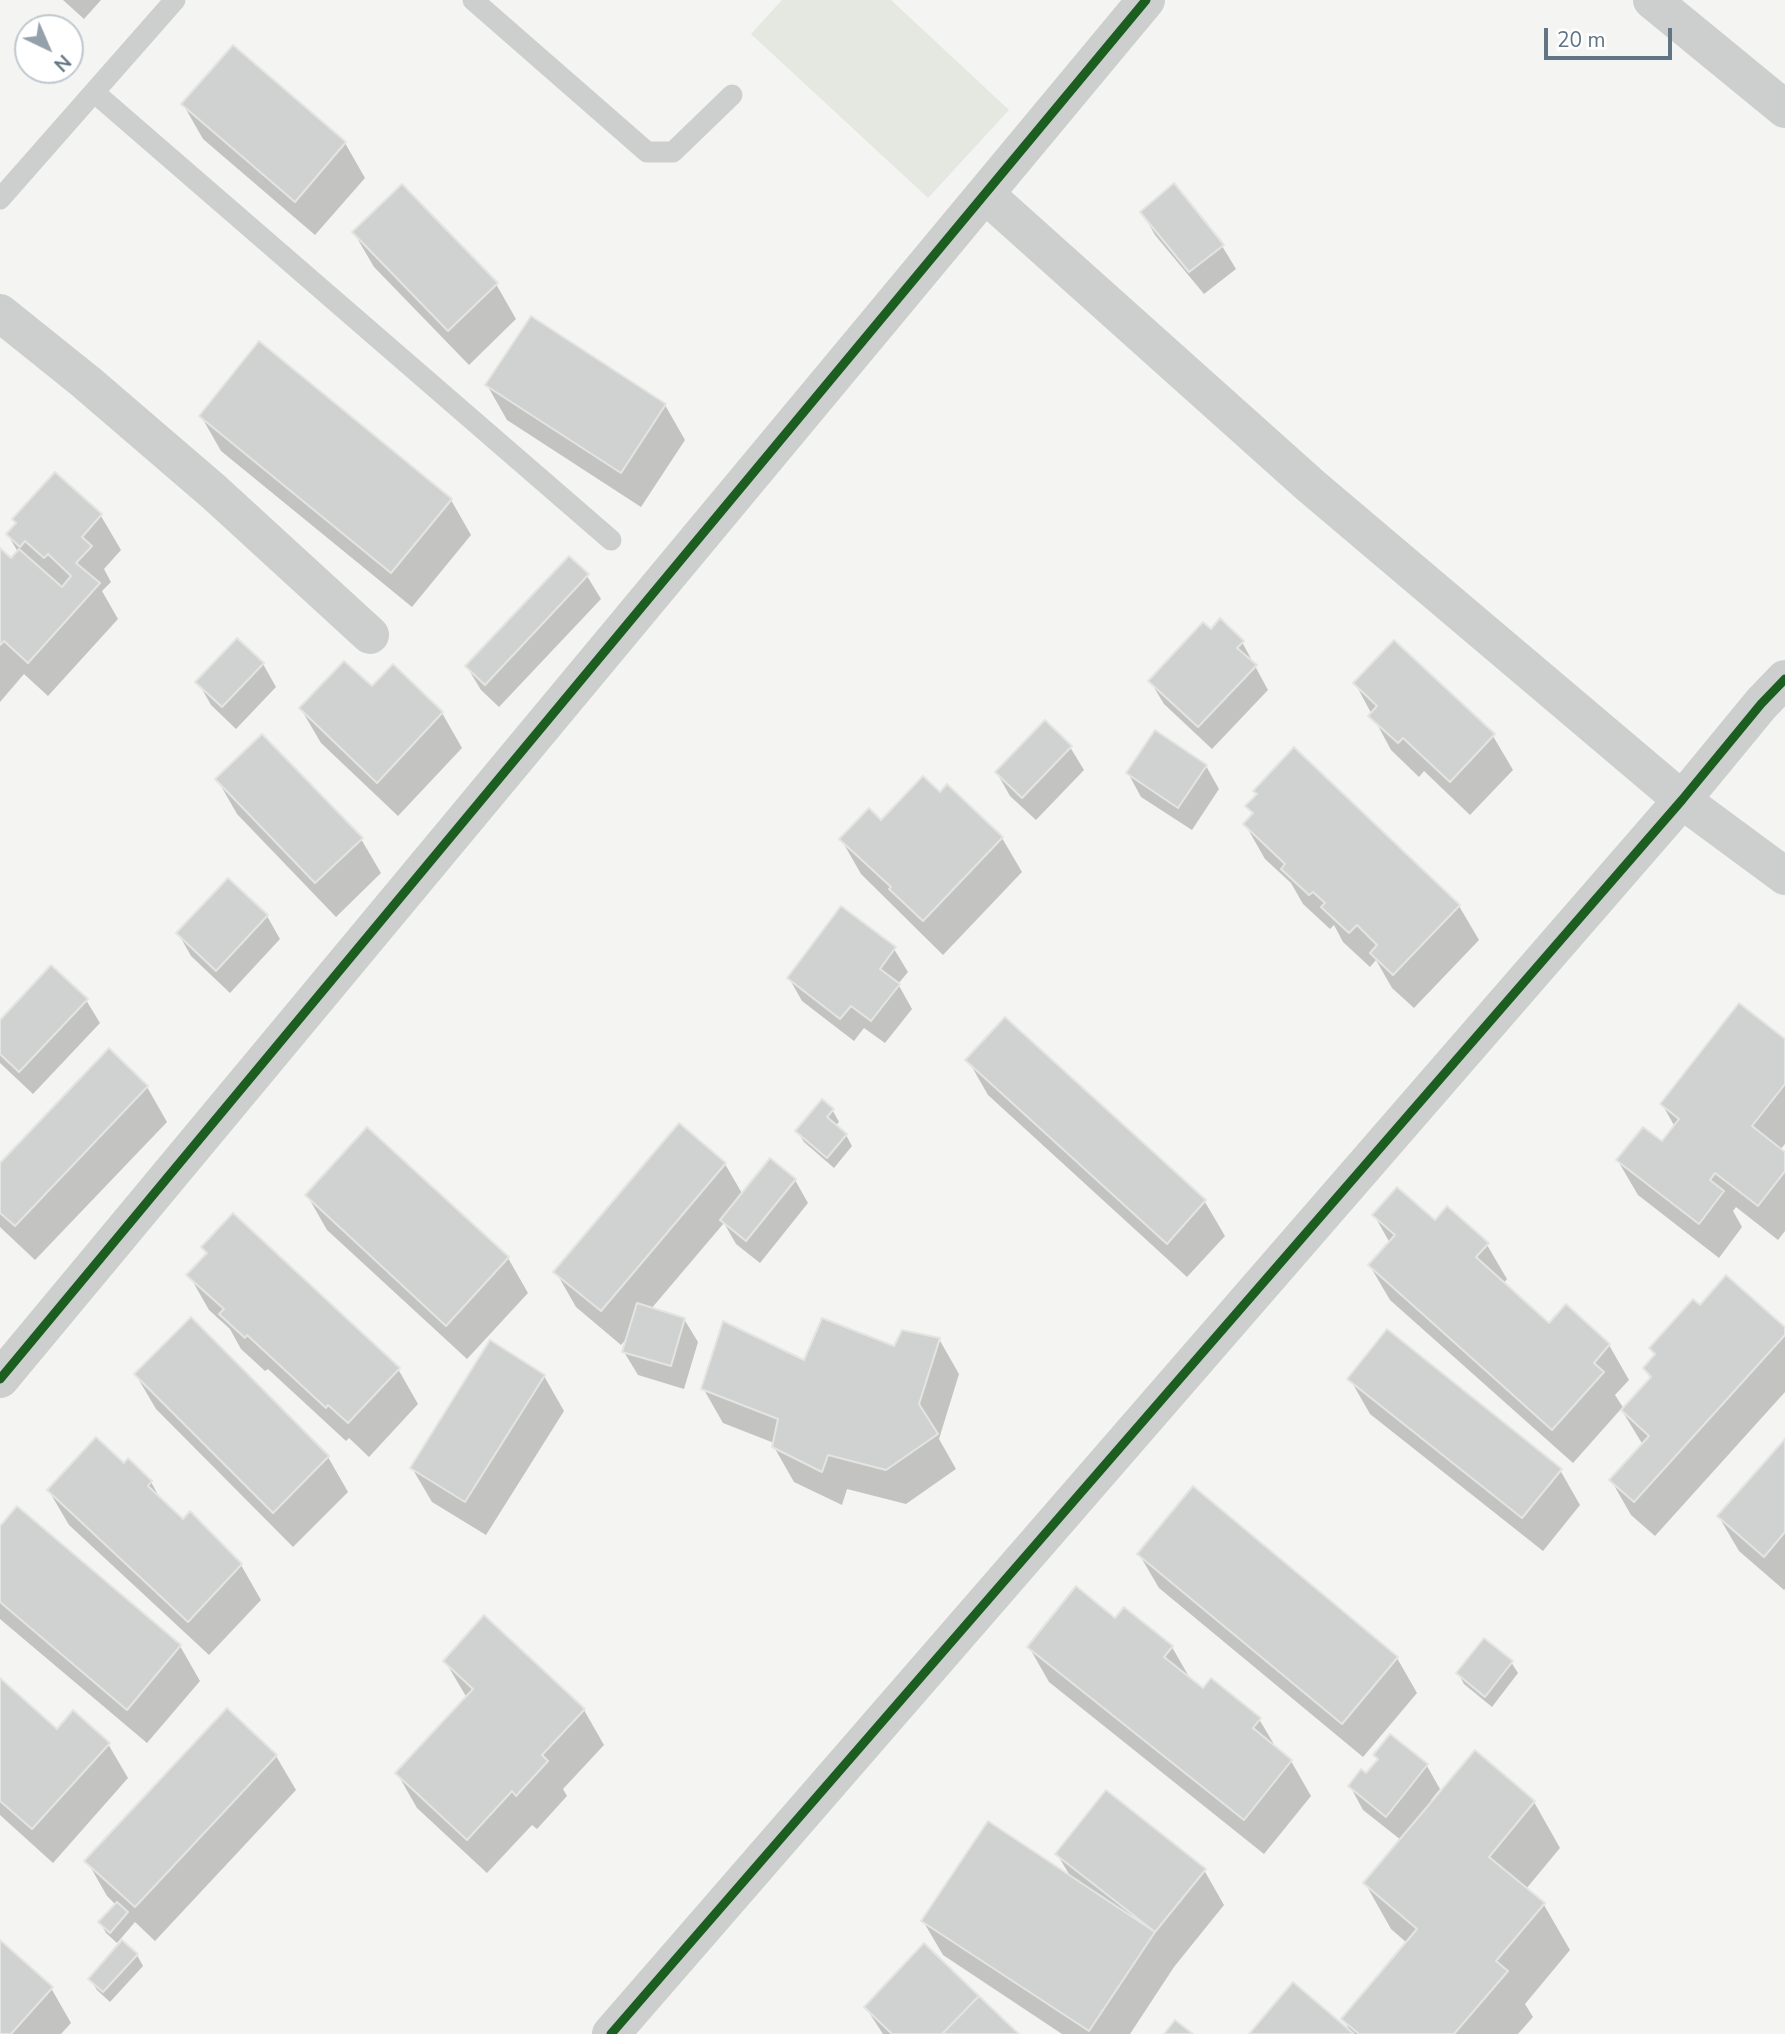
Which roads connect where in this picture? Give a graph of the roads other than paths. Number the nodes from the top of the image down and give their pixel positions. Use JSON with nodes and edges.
{"nodes":[{"id":1,"x":175,"y":0,"type":"edge"},
{"id":2,"x":473,"y":0,"type":"edge"},
{"id":3,"x":1146,"y":0,"type":"edge"},
{"id":4,"x":1652,"y":0,"type":"edge"},
{"id":5,"x":95,"y":93,"type":"junction"},
{"id":6,"x":732,"y":95,"type":"dead end"},
{"id":7,"x":1785,"y":109,"type":"edge"},
{"id":8,"x":985,"y":194,"type":"junction"},
{"id":9,"x":0,"y":199,"type":"edge"},
{"id":10,"x":0,"y":313,"type":"edge"},
{"id":11,"x":611,"y":540,"type":"dead end"},
{"id":12,"x":370,"y":635,"type":"dead end"},
{"id":13,"x":1785,"y":679,"type":"edge"},
{"id":14,"x":1682,"y":800,"type":"junction"},
{"id":15,"x":1785,"y":876,"type":"edge"},
{"id":16,"x":0,"y":1379,"type":"edge"},
{"id":17,"x":611,"y":2034,"type":"edge"}],
"edges":[{"from":1,"to":5,"type":"lane"},
{"from":2,"to":6,"type":"lane"},
{"from":3,"to":8,"type":"street"},
{"from":4,"to":7,"type":"street"},
{"from":5,"to":9,"type":"lane"},
{"from":5,"to":11,"type":"lane"},
{"from":8,"to":14,"type":"street"},
{"from":8,"to":16,"type":"street"},
{"from":10,"to":12,"type":"street"},
{"from":13,"to":14,"type":"street"},
{"from":14,"to":15,"type":"street"},
{"from":14,"to":17,"type":"street"}]}
